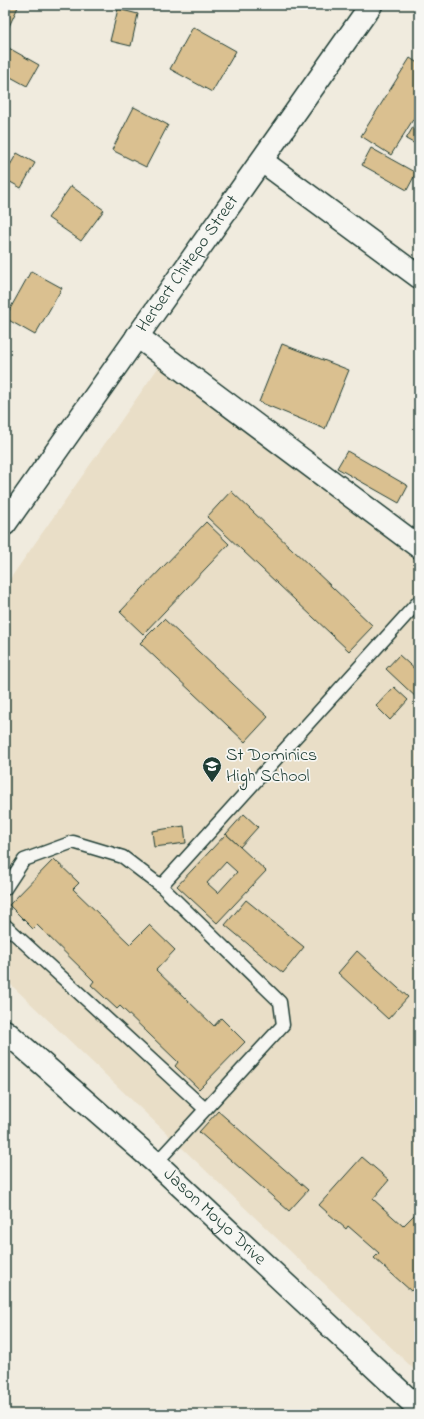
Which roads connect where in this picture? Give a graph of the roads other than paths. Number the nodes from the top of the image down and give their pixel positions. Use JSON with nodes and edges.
{"nodes":[{"id":1,"x":371,"y":5,"type":"edge"},
{"id":2,"x":262,"y":161,"type":"junction"},
{"id":3,"x":419,"y":277,"type":"edge"},
{"id":4,"x":137,"y":336,"type":"junction"},
{"id":5,"x":5,"y":524,"type":"edge"},
{"id":6,"x":419,"y":547,"type":"edge"},
{"id":7,"x":419,"y":601,"type":"edge"},
{"id":8,"x":162,"y":886,"type":"junction"},
{"id":9,"x":5,"y":889,"type":"edge"},
{"id":10,"x":5,"y":925,"type":"edge"},
{"id":11,"x":5,"y":1031,"type":"edge"},
{"id":12,"x":205,"y":1109,"type":"junction"},
{"id":13,"x":156,"y":1163,"type":"junction"},
{"id":14,"x":419,"y":1409,"type":"edge"}],
"edges":[{"from":1,"to":2,"type":"street","name":"Herbert Chitepo Street"},
{"from":2,"to":3,"type":"street"},
{"from":2,"to":4,"type":"street","name":"Herbert Chitepo Street"},
{"from":4,"to":5,"type":"street","name":"Herbert Chitepo Street"},
{"from":4,"to":6,"type":"street"},
{"from":7,"to":8,"type":"lane"},
{"from":8,"to":9,"type":"lane"},
{"from":8,"to":12,"type":"lane"},
{"from":10,"to":12,"type":"lane"},
{"from":11,"to":13,"type":"street","name":"Jason Moyo Drive"},
{"from":12,"to":13,"type":"lane"},
{"from":13,"to":14,"type":"street","name":"Jason Moyo Drive"}]}
